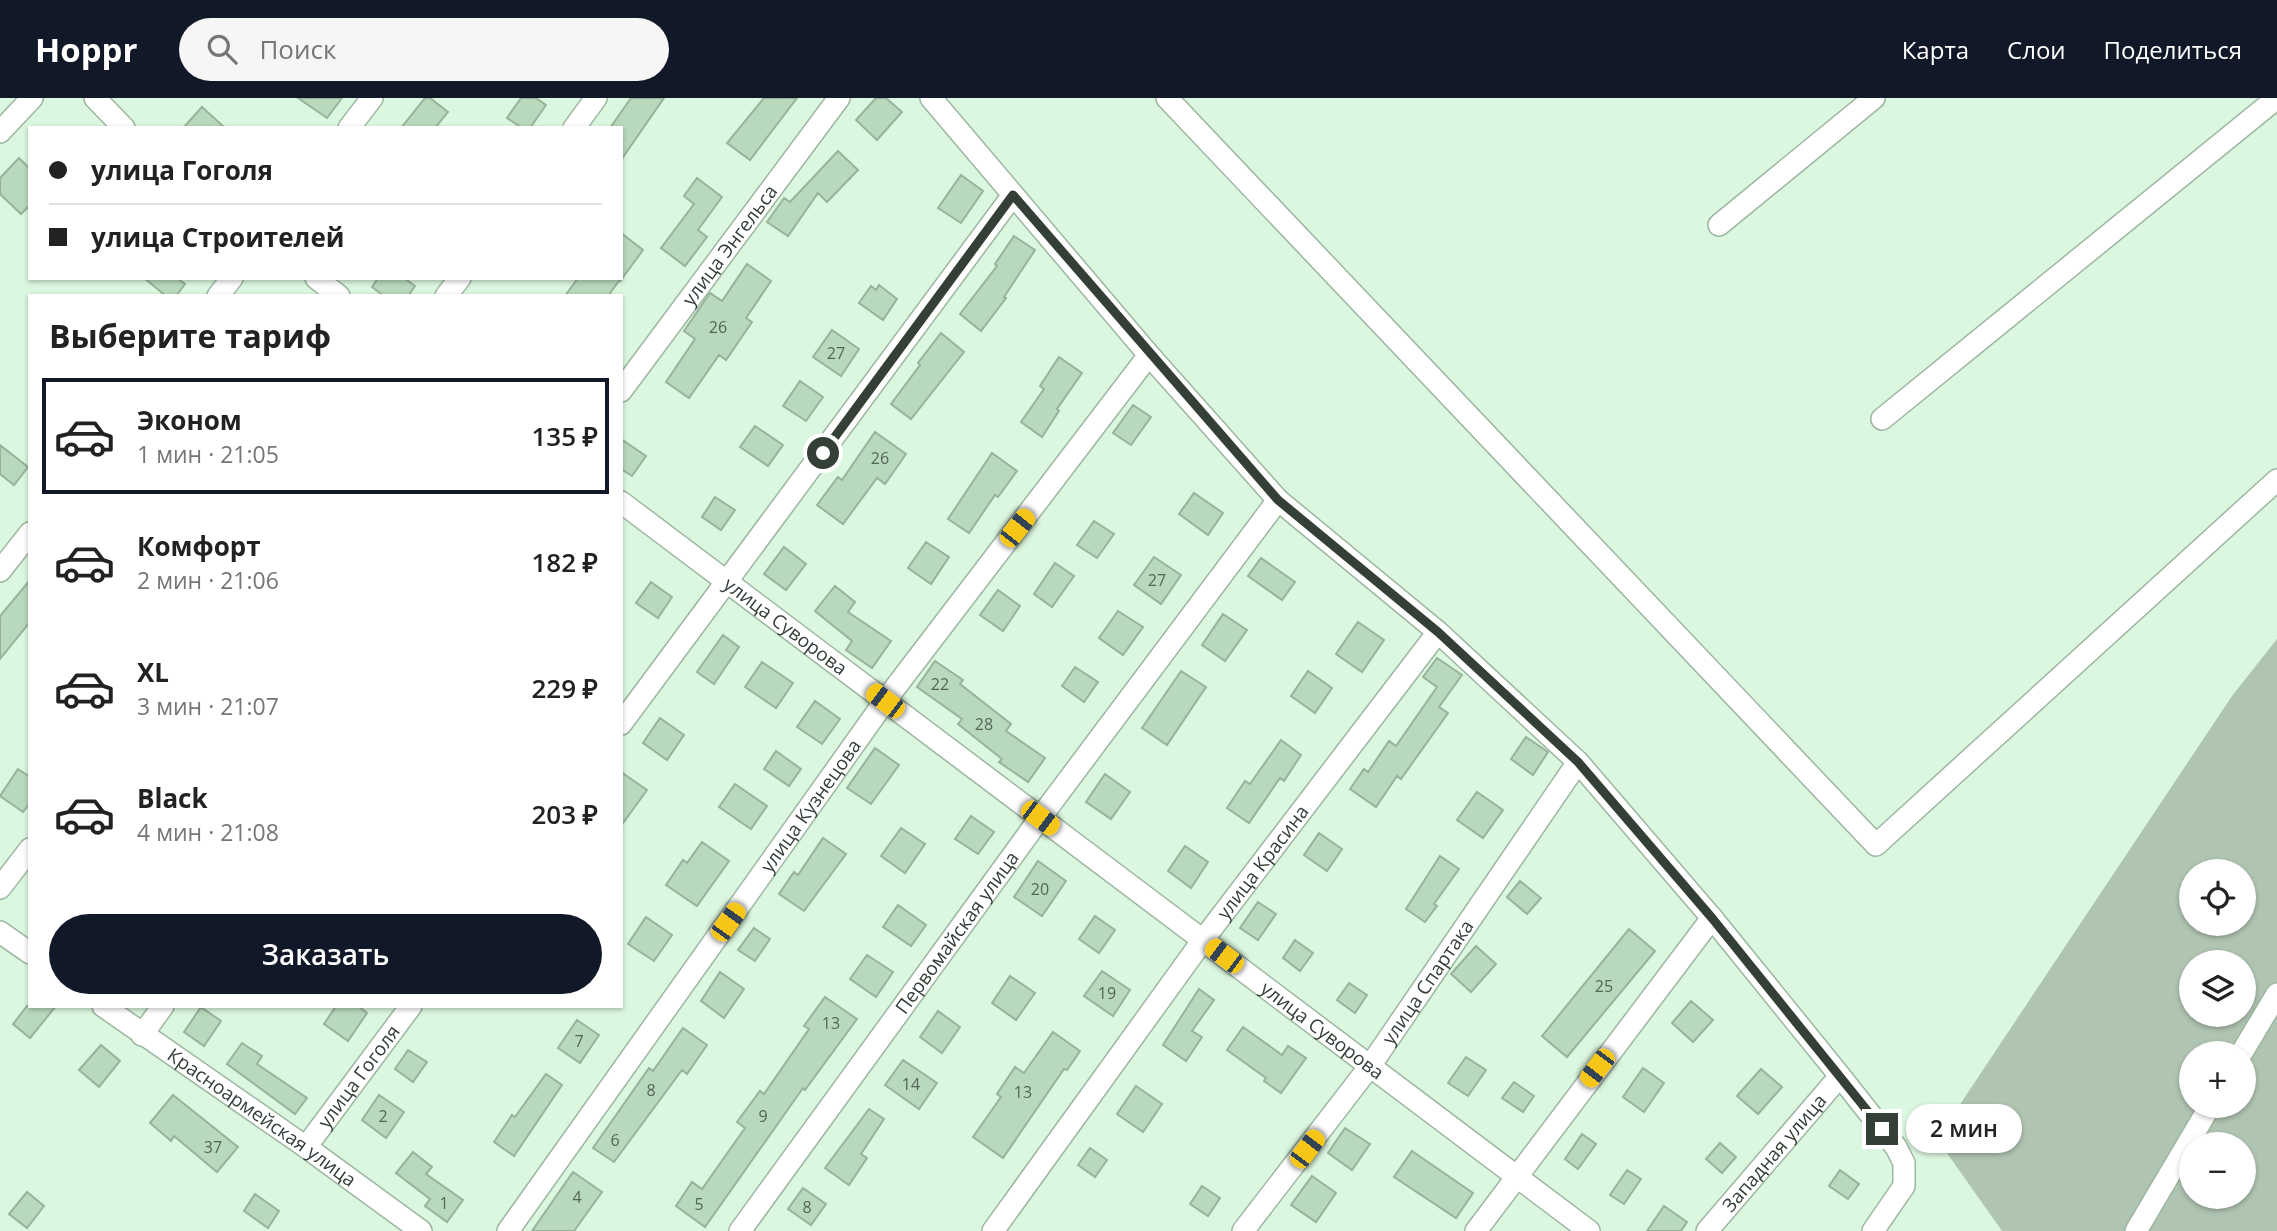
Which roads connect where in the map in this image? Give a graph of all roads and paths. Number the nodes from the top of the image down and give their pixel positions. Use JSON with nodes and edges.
{"nodes":[{"id":1,"x":32,"y":98,"type":"edge"},
{"id":2,"x":94,"y":98,"type":"edge"},
{"id":3,"x":372,"y":98,"type":"edge"},
{"id":4,"x":596,"y":98,"type":"edge"},
{"id":5,"x":839,"y":98,"type":"edge"},
{"id":6,"x":931,"y":98,"type":"edge"},
{"id":7,"x":1167,"y":98,"type":"edge"},
{"id":8,"x":1874,"y":98,"type":"edge"},
{"id":9,"x":2277,"y":98,"type":"edge"},
{"id":10,"x":122,"y":126,"type":"edge"},
{"id":11,"x":351,"y":126,"type":"edge"},
{"id":12,"x":575,"y":126,"type":"edge"},
{"id":13,"x":0,"y":132,"type":"edge"},
{"id":14,"x":1013,"y":195,"type":"junction"},
{"id":15,"x":1719,"y":225,"type":"dead end"},
{"id":16,"x":230,"y":280,"type":"edge"},
{"id":17,"x":319,"y":280,"type":"edge"},
{"id":18,"x":458,"y":280,"type":"edge"},
{"id":19,"x":220,"y":294,"type":"edge"},
{"id":20,"x":336,"y":294,"type":"edge"},
{"id":21,"x":448,"y":294,"type":"edge"},
{"id":22,"x":1149,"y":355,"type":"junction"},
{"id":23,"x":623,"y":388,"type":"edge"},
{"id":24,"x":1882,"y":419,"type":"dead end"},
{"id":25,"x":2277,"y":480,"type":"edge"},
{"id":26,"x":1278,"y":500,"type":"junction"},
{"id":27,"x":623,"y":504,"type":"edge"},
{"id":28,"x":28,"y":535,"type":"edge"},
{"id":29,"x":0,"y":570,"type":"edge"},
{"id":30,"x":727,"y":582,"type":"junction"},
{"id":31,"x":1438,"y":632,"type":"junction"},
{"id":32,"x":885,"y":701,"type":"junction"},
{"id":33,"x":623,"y":721,"type":"edge"},
{"id":34,"x":1578,"y":762,"type":"junction"},
{"id":35,"x":1040,"y":818,"type":"junction"},
{"id":36,"x":28,"y":852,"type":"edge"},
{"id":37,"x":0,"y":888,"type":"edge"},
{"id":38,"x":1712,"y":918,"type":"junction"},
{"id":39,"x":0,"y":932,"type":"edge"},
{"id":40,"x":1203,"y":940,"type":"junction"},
{"id":41,"x":28,"y":952,"type":"edge"},
{"id":42,"x":2277,"y":994,"type":"edge"},
{"id":43,"x":106,"y":1008,"type":"edge"},
{"id":44,"x":162,"y":1008,"type":"edge"},
{"id":45,"x":410,"y":1008,"type":"edge"},
{"id":46,"x":142,"y":1035,"type":"junction"},
{"id":47,"x":2249,"y":1041,"type":"edge"},
{"id":48,"x":1370,"y":1066,"type":"junction"},
{"id":49,"x":1840,"y":1076,"type":"junction"},
{"id":50,"x":2203,"y":1118,"type":"edge"},
{"id":51,"x":306,"y":1147,"type":"junction"},
{"id":52,"x":1516,"y":1176,"type":"junction"},
{"id":53,"x":421,"y":1231,"type":"edge"},
{"id":54,"x":508,"y":1231,"type":"edge"},
{"id":55,"x":740,"y":1231,"type":"edge"},
{"id":56,"x":993,"y":1231,"type":"edge"},
{"id":57,"x":1243,"y":1231,"type":"edge"},
{"id":58,"x":1476,"y":1231,"type":"edge"},
{"id":59,"x":1588,"y":1231,"type":"edge"},
{"id":60,"x":1707,"y":1231,"type":"edge"},
{"id":61,"x":1873,"y":1231,"type":"edge"},
{"id":62,"x":2136,"y":1231,"type":"edge"}],
"edges":[{"from":1,"to":13,"type":"street"},
{"from":2,"to":10,"type":"street"},
{"from":3,"to":11,"type":"street"},
{"from":4,"to":12,"type":"street"},
{"from":5,"to":23,"type":"street","name":"улица Энгельса"},
{"from":6,"to":14,"type":"street"},
{"from":7,"to":25,"type":"street"},
{"from":8,"to":15,"type":"street"},
{"from":9,"to":24,"type":"street"},
{"from":14,"to":22,"type":"street"},
{"from":14,"to":30,"type":"street"},
{"from":16,"to":19,"type":"street"},
{"from":17,"to":20,"type":"street"},
{"from":18,"to":21,"type":"street"},
{"from":22,"to":26,"type":"street"},
{"from":22,"to":32,"type":"street","name":"улица Кузнецова"},
{"from":26,"to":31,"type":"street"},
{"from":26,"to":35,"type":"street","name":"Первомайская улица"},
{"from":27,"to":30,"type":"street","name":"улица Суворова"},
{"from":28,"to":29,"type":"street"},
{"from":30,"to":32,"type":"street","name":"улица Суворова"},
{"from":30,"to":33,"type":"street"},
{"from":31,"to":34,"type":"street"},
{"from":31,"to":40,"type":"street","name":"улица Красина"},
{"from":32,"to":35,"type":"street","name":"улица Суворова"},
{"from":32,"to":54,"type":"street","name":"улица Кузнецова"},
{"from":34,"to":38,"type":"street"},
{"from":34,"to":48,"type":"street","name":"улица Спартака"},
{"from":35,"to":40,"type":"street","name":"улица Суворова"},
{"from":35,"to":55,"type":"street","name":"Первомайская улица"},
{"from":36,"to":37,"type":"street"},
{"from":38,"to":49,"type":"street"},
{"from":38,"to":52,"type":"street"},
{"from":39,"to":41,"type":"street"},
{"from":40,"to":48,"type":"street","name":"улица Суворова"},
{"from":40,"to":56,"type":"street","name":"улица Красина"},
{"from":42,"to":47,"type":"street"},
{"from":43,"to":46,"type":"street","name":"Красноармейская улица"},
{"from":44,"to":46,"type":"street"},
{"from":45,"to":51,"type":"street","name":"улица Гоголя"},
{"from":46,"to":51,"type":"street","name":"Красноармейская улица"},
{"from":48,"to":52,"type":"street","name":"улица Суворова"},
{"from":48,"to":57,"type":"street","name":"улица Спартака"},
{"from":49,"to":60,"type":"street","name":"Западная улица"},
{"from":49,"to":61,"type":"street"},
{"from":50,"to":62,"type":"street"},
{"from":51,"to":53,"type":"street","name":"Красноармейская улица"},
{"from":52,"to":58,"type":"street"},
{"from":52,"to":59,"type":"street","name":"улица Суворова"}]}
